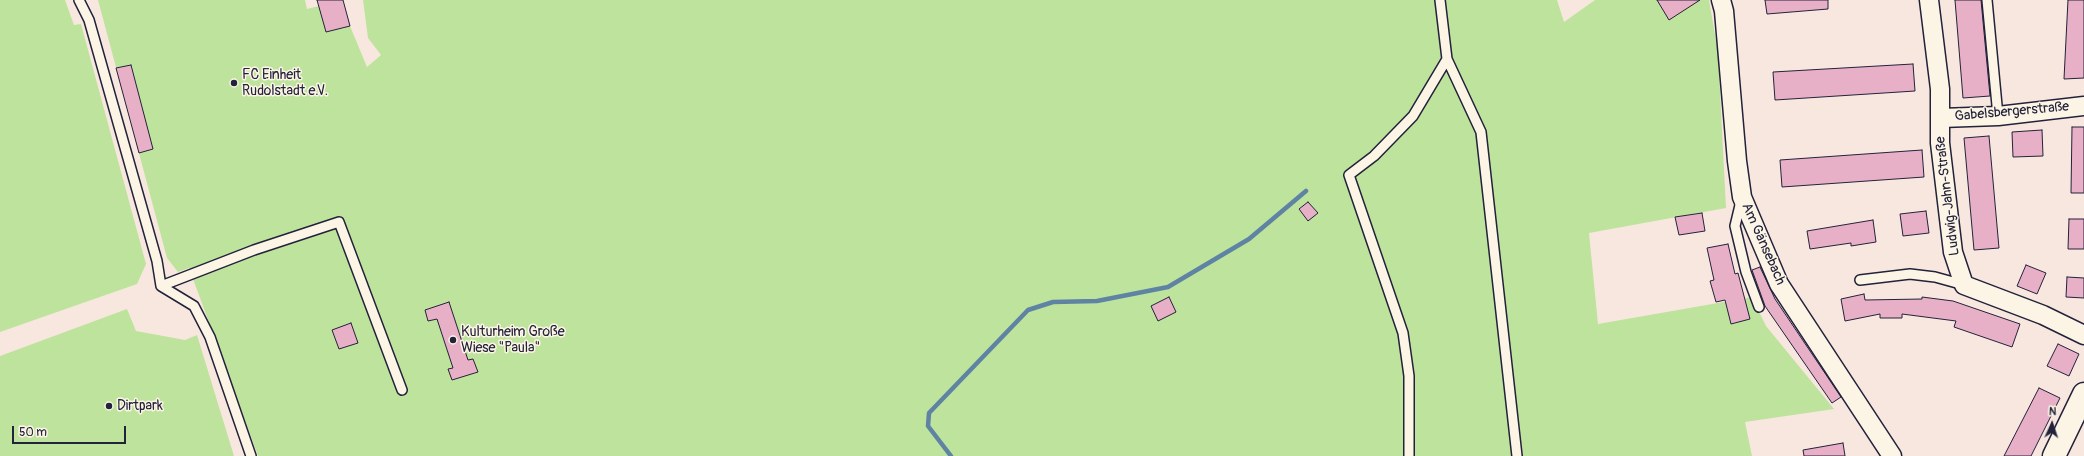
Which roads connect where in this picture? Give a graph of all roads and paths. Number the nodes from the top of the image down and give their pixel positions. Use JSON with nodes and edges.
{"nodes":[{"id":1,"x":79,"y":0,"type":"edge"},
{"id":2,"x":1440,"y":0,"type":"edge"},
{"id":3,"x":1722,"y":0,"type":"edge"},
{"id":4,"x":1929,"y":0,"type":"edge"},
{"id":5,"x":1988,"y":0,"type":"edge"},
{"id":6,"x":1448,"y":59,"type":"junction"},
{"id":7,"x":2084,"y":106,"type":"edge"},
{"id":8,"x":1998,"y":116,"type":"junction"},
{"id":9,"x":1941,"y":118,"type":"junction"},
{"id":10,"x":1742,"y":197,"type":"junction"},
{"id":11,"x":1860,"y":280,"type":"dead end"},
{"id":12,"x":1964,"y":285,"type":"junction"},
{"id":13,"x":161,"y":286,"type":"junction"},
{"id":14,"x":1760,"y":307,"type":"dead end"},
{"id":15,"x":2084,"y":335,"type":"edge"},
{"id":16,"x":402,"y":390,"type":"dead end"},
{"id":17,"x":2084,"y":394,"type":"edge"},
{"id":18,"x":251,"y":456,"type":"edge"},
{"id":19,"x":1410,"y":456,"type":"edge"},
{"id":20,"x":1517,"y":456,"type":"edge"},
{"id":21,"x":1892,"y":456,"type":"edge"},
{"id":22,"x":2054,"y":456,"type":"edge"}],
"edges":[{"from":1,"to":13,"type":"lane"},
{"from":2,"to":6,"type":"lane"},
{"from":3,"to":10,"type":"street","name":"Am Gänsebach"},
{"from":4,"to":9,"type":"street","name":"Ludwig-Jahn-Straße"},
{"from":5,"to":8,"type":"lane"},
{"from":6,"to":19,"type":"lane"},
{"from":6,"to":20,"type":"lane"},
{"from":7,"to":8,"type":"street","name":"Gabelsbergerstraße"},
{"from":8,"to":9,"type":"street","name":"Gabelsbergerstraße"},
{"from":9,"to":12,"type":"street","name":"Ludwig-Jahn-Straße"},
{"from":10,"to":14,"type":"lane"},
{"from":10,"to":21,"type":"street","name":"Am Gänsebach"},
{"from":11,"to":12,"type":"lane"},
{"from":12,"to":15,"type":"street"},
{"from":13,"to":16,"type":"lane"},
{"from":13,"to":18,"type":"lane"},
{"from":17,"to":22,"type":"street"}]}
